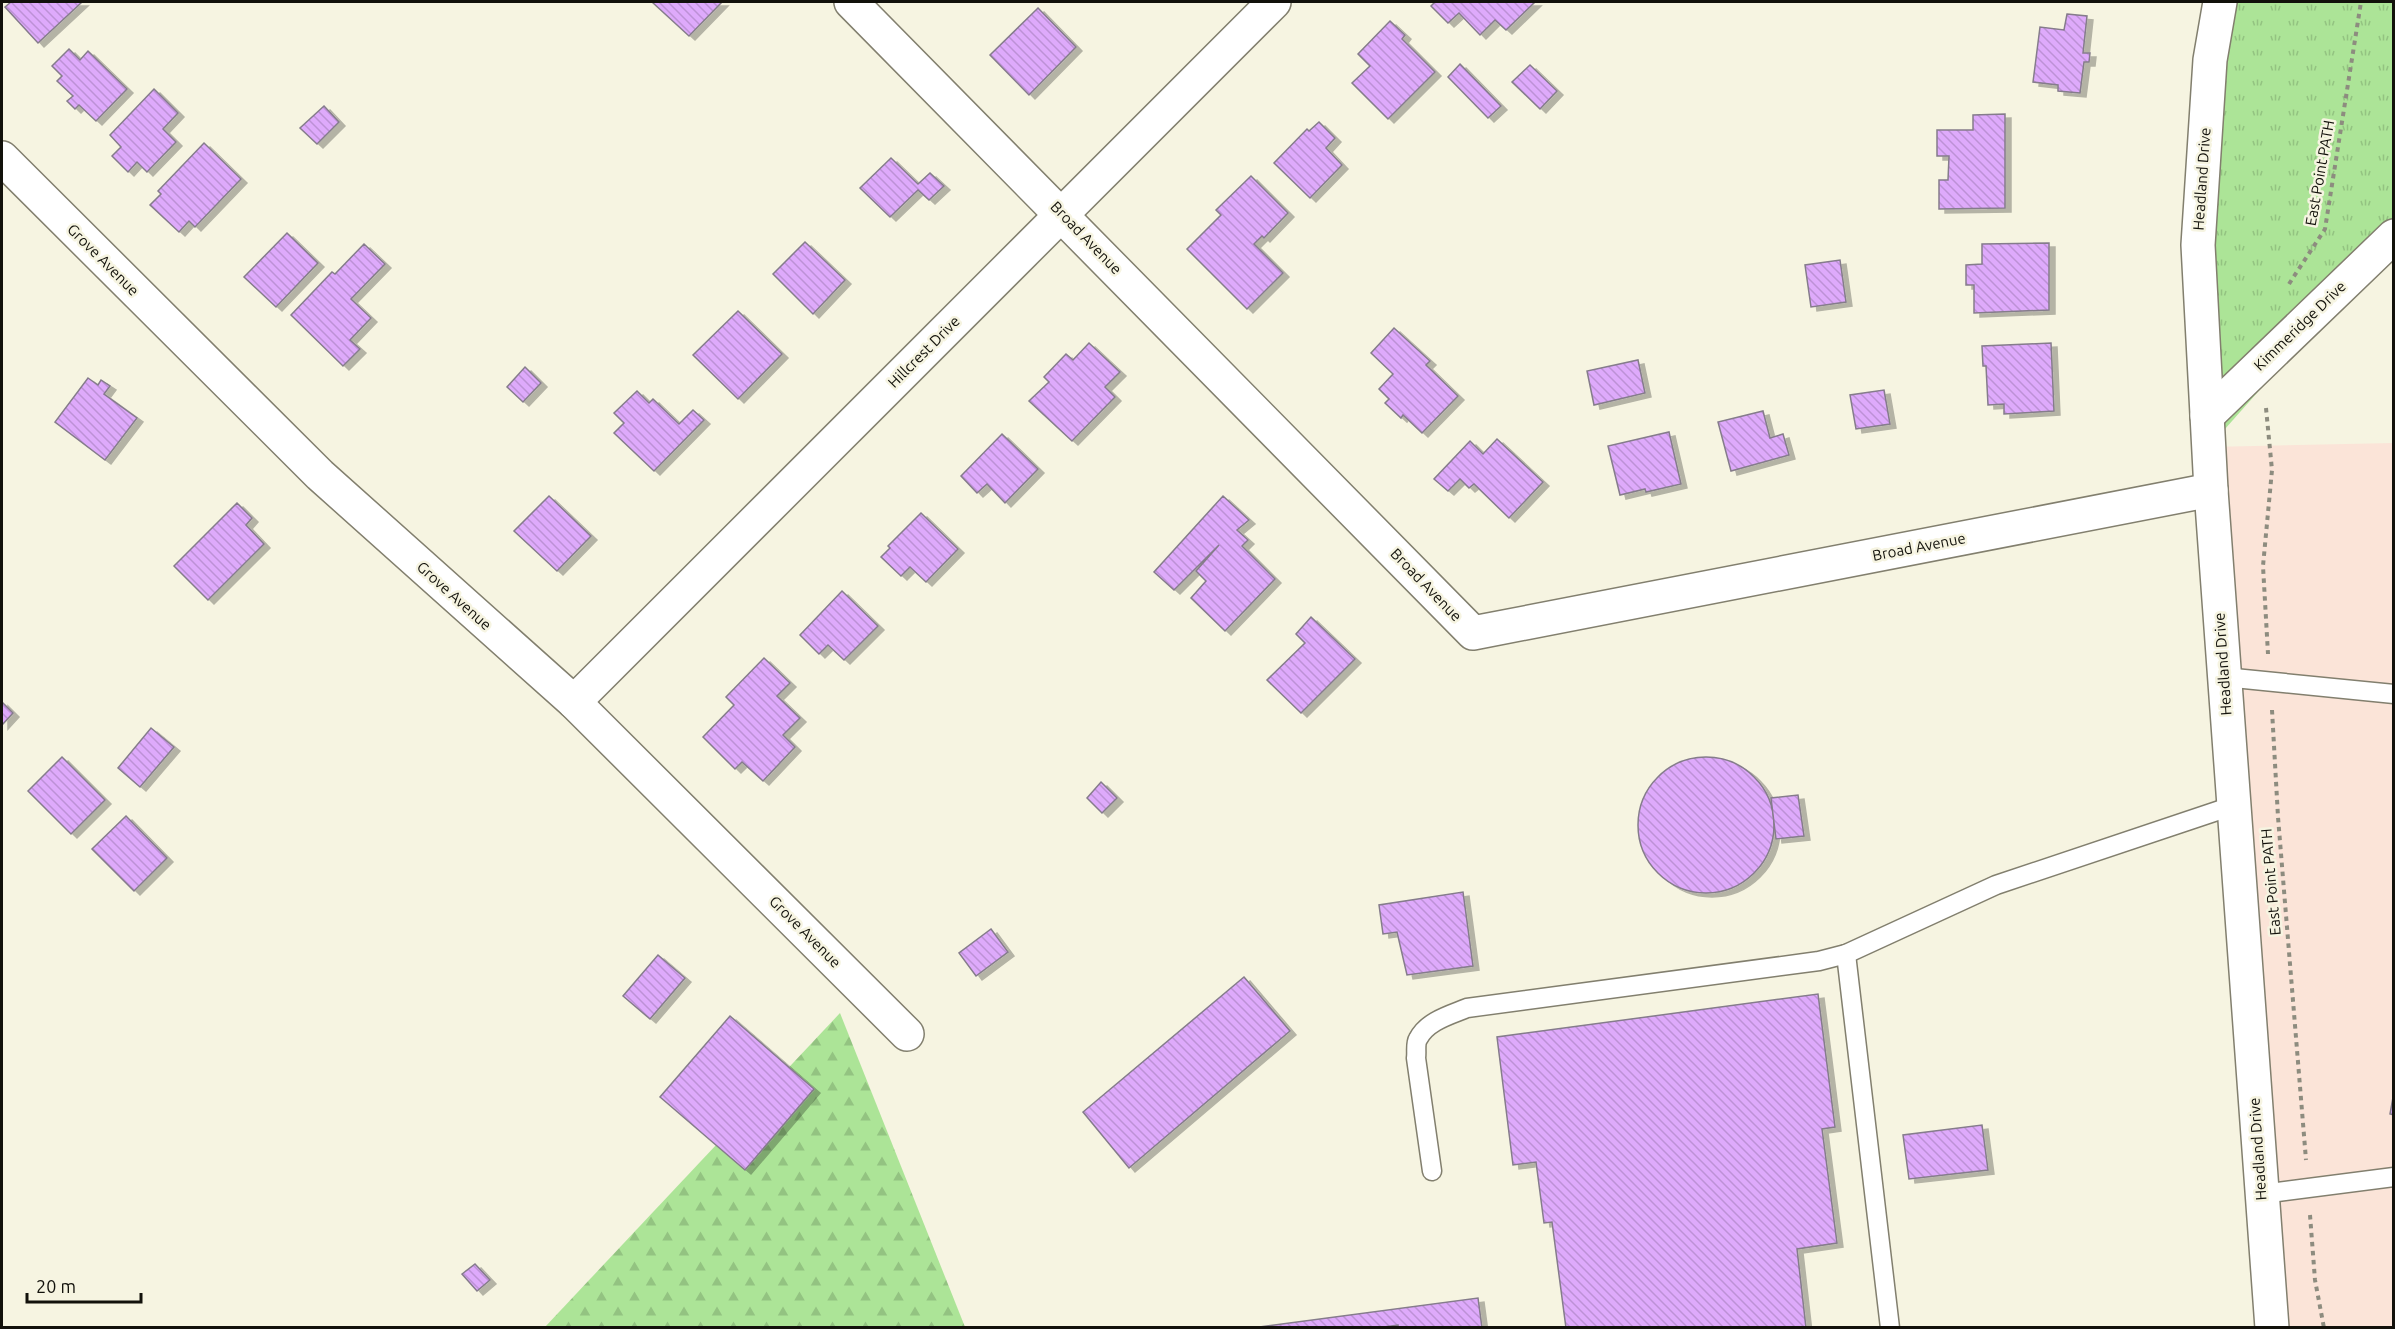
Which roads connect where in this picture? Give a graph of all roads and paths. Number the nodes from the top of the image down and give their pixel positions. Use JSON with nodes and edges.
{"nodes":[{"id":1,"x":851,"y":2,"type":"edge"},
{"id":2,"x":1274,"y":2,"type":"edge"},
{"id":3,"x":2220,"y":2,"type":"edge"},
{"id":4,"x":2361,"y":2,"type":"edge"},
{"id":5,"x":2,"y":158,"type":"edge"},
{"id":6,"x":1062,"y":213,"type":"junction"},
{"id":7,"x":2394,"y":236,"type":"edge"},
{"id":8,"x":2289,"y":285,"type":"dead end"},
{"id":9,"x":2207,"y":416,"type":"junction"},
{"id":10,"x":2269,"y":433,"type":"dead end"},
{"id":11,"x":2211,"y":490,"type":"junction"},
{"id":12,"x":2224,"y":677,"type":"junction"},
{"id":13,"x":2270,"y":682,"type":"junction"},
{"id":14,"x":2394,"y":694,"type":"edge"},
{"id":15,"x":574,"y":702,"type":"junction"},
{"id":16,"x":2232,"y":806,"type":"junction"},
{"id":17,"x":1846,"y":954,"type":"junction"},
{"id":18,"x":907,"y":1034,"type":"dead end"},
{"id":19,"x":1432,"y":1170,"type":"dead end"},
{"id":20,"x":2394,"y":1177,"type":"edge"},
{"id":21,"x":2308,"y":1188,"type":"junction"},
{"id":22,"x":2262,"y":1194,"type":"junction"},
{"id":23,"x":1890,"y":1328,"type":"edge"},
{"id":24,"x":2272,"y":1328,"type":"edge"},
{"id":25,"x":2324,"y":1328,"type":"edge"}],
"edges":[{"from":1,"to":6,"type":"street","name":"Broad Avenue"},
{"from":2,"to":6,"type":"street","name":"Hillcrest Drive"},
{"from":3,"to":9,"type":"street","name":"Headland Drive"},
{"from":4,"to":8,"type":"path","name":"East Point PATH"},
{"from":5,"to":15,"type":"street","name":"Grove Avenue"},
{"from":6,"to":11,"type":"street","name":"Broad Avenue"},
{"from":6,"to":15,"type":"street","name":"Hillcrest Drive"},
{"from":7,"to":9,"type":"street","name":"Kimmeridge Drive"},
{"from":9,"to":11,"type":"street","name":"Headland Drive"},
{"from":10,"to":13,"type":"path","name":"East Point PATH"},
{"from":11,"to":12,"type":"street","name":"Headland Drive"},
{"from":12,"to":13,"type":"lane"},
{"from":12,"to":16,"type":"street","name":"Headland Drive"},
{"from":13,"to":14,"type":"lane"},
{"from":13,"to":21,"type":"path","name":"East Point PATH"},
{"from":15,"to":18,"type":"street","name":"Grove Avenue"},
{"from":16,"to":17,"type":"lane"},
{"from":16,"to":22,"type":"street","name":"Headland Drive"},
{"from":17,"to":19,"type":"lane"},
{"from":17,"to":23,"type":"lane"},
{"from":20,"to":21,"type":"lane"},
{"from":21,"to":22,"type":"lane"},
{"from":21,"to":25,"type":"path","name":"East Point PATH"},
{"from":22,"to":24,"type":"street","name":"Headland Drive"}]}
